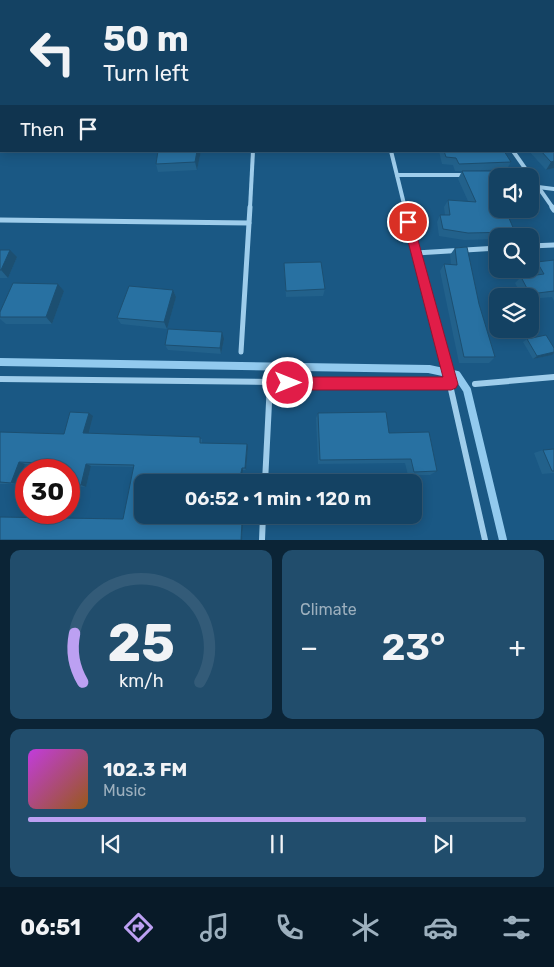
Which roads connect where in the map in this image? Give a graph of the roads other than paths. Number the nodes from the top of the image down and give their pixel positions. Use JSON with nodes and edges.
{"nodes":[{"id":1,"x":253,"y":152,"type":"edge"},
{"id":2,"x":391,"y":152,"type":"edge"},
{"id":3,"x":514,"y":152,"type":"edge"},
{"id":4,"x":525,"y":168,"type":"edge"},
{"id":5,"x":397,"y":175,"type":"junction"},
{"id":6,"x":473,"y":175,"type":"edge"},
{"id":7,"x":482,"y":175,"type":"edge"},
{"id":8,"x":489,"y":175,"type":"edge"},
{"id":9,"x":539,"y":187,"type":"edge"},
{"id":10,"x":539,"y":188,"type":"edge"},
{"id":11,"x":554,"y":189,"type":"edge"},
{"id":12,"x":554,"y":210,"type":"edge"},
{"id":13,"x":0,"y":220,"type":"edge"},
{"id":14,"x":249,"y":223,"type":"junction"},
{"id":15,"x":554,"y":245,"type":"edge"},
{"id":16,"x":539,"y":246,"type":"edge"},
{"id":17,"x":489,"y":249,"type":"edge"},
{"id":18,"x":416,"y":253,"type":"junction"},
{"id":19,"x":241,"y":352,"type":"dead end"},
{"id":20,"x":554,"y":377,"type":"edge"},
{"id":21,"x":0,"y":379,"type":"edge"},
{"id":22,"x":270,"y":383,"type":"junction"},
{"id":23,"x":451,"y":384,"type":"junction"},
{"id":24,"x":475,"y":384,"type":"dead end"},
{"id":25,"x":265,"y":474,"type":"edge"},
{"id":26,"x":263,"y":524,"type":"edge"},
{"id":27,"x":262,"y":540,"type":"edge"},
{"id":28,"x":485,"y":540,"type":"edge"}],
"edges":[{"from":1,"to":14,"type":"street"},
{"from":2,"to":5,"type":"street"},
{"from":3,"to":4,"type":"street"},
{"from":5,"to":6,"type":"street"},
{"from":5,"to":18,"type":"street"},
{"from":7,"to":8,"type":"street"},
{"from":9,"to":11,"type":"street"},
{"from":10,"to":12,"type":"street"},
{"from":13,"to":14,"type":"street"},
{"from":14,"to":19,"type":"street"},
{"from":15,"to":16,"type":"street"},
{"from":17,"to":18,"type":"street"},
{"from":18,"to":23,"type":"street"},
{"from":20,"to":24,"type":"street"},
{"from":21,"to":22,"type":"street"},
{"from":22,"to":23,"type":"street"},
{"from":22,"to":25,"type":"street"},
{"from":23,"to":28,"type":"street"},
{"from":26,"to":27,"type":"street"}]}
